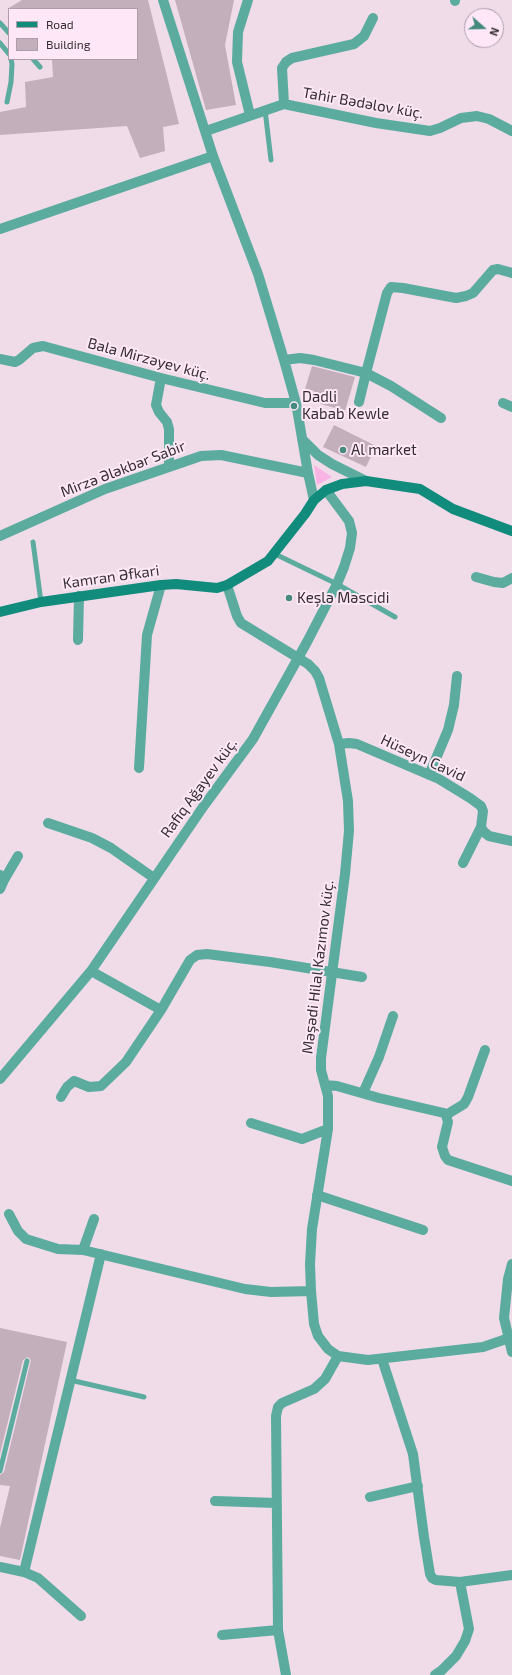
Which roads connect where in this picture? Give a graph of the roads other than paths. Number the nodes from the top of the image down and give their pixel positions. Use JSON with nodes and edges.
{"nodes":[{"id":1,"x":163,"y":0,"type":"edge"},
{"id":2,"x":248,"y":0,"type":"edge"},
{"id":3,"x":373,"y":18,"type":"dead end"},
{"id":4,"x":0,"y":23,"type":"edge"},
{"id":5,"x":8,"y":32,"type":"edge"},
{"id":6,"x":0,"y":43,"type":"edge"},
{"id":7,"x":8,"y":53,"type":"edge"},
{"id":8,"x":11,"y":60,"type":"edge"},
{"id":9,"x":34,"y":60,"type":"edge"},
{"id":10,"x":40,"y":67,"type":"dead end"},
{"id":11,"x":8,"y":102,"type":"dead end"},
{"id":12,"x":284,"y":104,"type":"junction"},
{"id":13,"x":265,"y":110,"type":"junction"},
{"id":14,"x":250,"y":115,"type":"junction"},
{"id":15,"x":206,"y":131,"type":"junction"},
{"id":16,"x":512,"y":131,"type":"edge"},
{"id":17,"x":214,"y":156,"type":"junction"},
{"id":18,"x":271,"y":160,"type":"dead end"},
{"id":19,"x":0,"y":229,"type":"edge"},
{"id":20,"x":512,"y":273,"type":"edge"},
{"id":21,"x":0,"y":359,"type":"edge"},
{"id":22,"x":284,"y":360,"type":"junction"},
{"id":23,"x":366,"y":373,"type":"junction"},
{"id":24,"x":161,"y":378,"type":"junction"},
{"id":25,"x":359,"y":402,"type":"dead end"},
{"id":26,"x":296,"y":403,"type":"junction"},
{"id":27,"x":441,"y":418,"type":"dead end"},
{"id":28,"x":302,"y":439,"type":"junction"},
{"id":29,"x":169,"y":466,"type":"junction"},
{"id":30,"x":308,"y":473,"type":"junction"},
{"id":31,"x":366,"y":481,"type":"junction"},
{"id":32,"x":326,"y":490,"type":"junction"},
{"id":33,"x":314,"y":500,"type":"junction"},
{"id":34,"x":512,"y":531,"type":"edge"},
{"id":35,"x":0,"y":536,"type":"edge"},
{"id":36,"x":33,"y":542,"type":"dead end"},
{"id":37,"x":275,"y":554,"type":"junction"},
{"id":38,"x":476,"y":577,"type":"dead end"},
{"id":39,"x":512,"y":578,"type":"edge"},
{"id":40,"x":337,"y":584,"type":"junction"},
{"id":41,"x":161,"y":585,"type":"junction"},
{"id":42,"x":227,"y":585,"type":"junction"},
{"id":43,"x":79,"y":596,"type":"junction"},
{"id":44,"x":41,"y":602,"type":"junction"},
{"id":45,"x":0,"y":612,"type":"edge"},
{"id":46,"x":395,"y":617,"type":"dead end"},
{"id":47,"x":78,"y":640,"type":"dead end"},
{"id":48,"x":298,"y":658,"type":"junction"},
{"id":49,"x":457,"y":676,"type":"dead end"},
{"id":50,"x":339,"y":744,"type":"junction"},
{"id":51,"x":139,"y":768,"type":"dead end"},
{"id":52,"x":429,"y":774,"type":"junction"},
{"id":53,"x":48,"y":823,"type":"dead end"},
{"id":54,"x":481,"y":827,"type":"junction"},
{"id":55,"x":512,"y":841,"type":"edge"},
{"id":56,"x":18,"y":856,"type":"dead end"},
{"id":57,"x":463,"y":863,"type":"dead end"},
{"id":58,"x":154,"y":878,"type":"junction"},
{"id":59,"x":1,"y":881,"type":"edge"},
{"id":60,"x":91,"y":971,"type":"junction"},
{"id":61,"x":331,"y":973,"type":"junction"},
{"id":62,"x":362,"y":977,"type":"dead end"},
{"id":63,"x":161,"y":1010,"type":"junction"},
{"id":64,"x":393,"y":1016,"type":"dead end"},
{"id":65,"x":485,"y":1050,"type":"dead end"},
{"id":66,"x":0,"y":1079,"type":"edge"},
{"id":67,"x":325,"y":1086,"type":"junction"},
{"id":68,"x":363,"y":1093,"type":"junction"},
{"id":69,"x":61,"y":1097,"type":"dead end"},
{"id":70,"x":446,"y":1115,"type":"junction"},
{"id":71,"x":251,"y":1123,"type":"dead end"},
{"id":72,"x":328,"y":1129,"type":"junction"},
{"id":73,"x":512,"y":1181,"type":"edge"},
{"id":74,"x":318,"y":1195,"type":"junction"},
{"id":75,"x":9,"y":1214,"type":"dead end"},
{"id":76,"x":94,"y":1219,"type":"dead end"},
{"id":77,"x":423,"y":1230,"type":"dead end"},
{"id":78,"x":83,"y":1250,"type":"junction"},
{"id":79,"x":101,"y":1254,"type":"junction"},
{"id":80,"x":512,"y":1264,"type":"edge"},
{"id":81,"x":310,"y":1291,"type":"junction"},
{"id":82,"x":510,"y":1337,"type":"edge"},
{"id":83,"x":512,"y":1352,"type":"edge"},
{"id":84,"x":338,"y":1356,"type":"junction"},
{"id":85,"x":382,"y":1359,"type":"junction"},
{"id":86,"x":27,"y":1361,"type":"dead end"},
{"id":87,"x":70,"y":1380,"type":"junction"},
{"id":88,"x":144,"y":1397,"type":"dead end"},
{"id":89,"x":0,"y":1471,"type":"edge"},
{"id":90,"x":418,"y":1486,"type":"junction"},
{"id":91,"x":370,"y":1497,"type":"dead end"},
{"id":92,"x":215,"y":1501,"type":"dead end"},
{"id":93,"x":276,"y":1503,"type":"junction"},
{"id":94,"x":0,"y":1567,"type":"edge"},
{"id":95,"x":24,"y":1572,"type":"junction"},
{"id":96,"x":512,"y":1575,"type":"edge"},
{"id":97,"x":460,"y":1582,"type":"junction"},
{"id":98,"x":81,"y":1616,"type":"dead end"},
{"id":99,"x":278,"y":1630,"type":"junction"},
{"id":100,"x":222,"y":1635,"type":"dead end"},
{"id":101,"x":442,"y":1674,"type":"edge"},
{"id":102,"x":286,"y":1675,"type":"edge"}],
"edges":[{"from":1,"to":15,"type":"street"},
{"from":2,"to":14,"type":"street"},
{"from":3,"to":12,"type":"street"},
{"from":4,"to":5,"type":"lane"},
{"from":6,"to":7,"type":"lane"},
{"from":8,"to":11,"type":"lane"},
{"from":9,"to":10,"type":"lane"},
{"from":12,"to":13,"type":"street","name":"Tahir Bədəlov küç."},
{"from":12,"to":16,"type":"street","name":"Tahir Bədəlov küç."},
{"from":13,"to":14,"type":"street","name":"Tahir Bədəlov küç."},
{"from":13,"to":18,"type":"lane"},
{"from":14,"to":15,"type":"street","name":"Tahir Bədəlov küç."},
{"from":15,"to":17,"type":"street"},
{"from":17,"to":19,"type":"street"},
{"from":17,"to":22,"type":"street"},
{"from":20,"to":23,"type":"street"},
{"from":21,"to":24,"type":"street","name":"Bala Mirzəyev küç."},
{"from":22,"to":23,"type":"street"},
{"from":22,"to":26,"type":"street"},
{"from":23,"to":25,"type":"street"},
{"from":23,"to":27,"type":"street"},
{"from":24,"to":26,"type":"street","name":"Bala Mirzəyev küç."},
{"from":24,"to":29,"type":"street"},
{"from":26,"to":28,"type":"street"},
{"from":28,"to":30,"type":"street"},
{"from":28,"to":31,"type":"street"},
{"from":29,"to":30,"type":"street","name":"Mirzə Ələkbər Sabir"},
{"from":29,"to":35,"type":"street","name":"Mirzə Ələkbər Sabir"},
{"from":30,"to":33,"type":"street"},
{"from":31,"to":32,"type":"street"},
{"from":31,"to":34,"type":"street"},
{"from":32,"to":33,"type":"street"},
{"from":32,"to":40,"type":"street","name":"Rafiq Ağayev küç."},
{"from":33,"to":37,"type":"street"},
{"from":36,"to":44,"type":"lane"},
{"from":37,"to":40,"type":"lane"},
{"from":37,"to":42,"type":"street"},
{"from":38,"to":39,"type":"street"},
{"from":40,"to":46,"type":"lane"},
{"from":40,"to":48,"type":"street","name":"Rafiq Ağayev küç."},
{"from":41,"to":42,"type":"street","name":"Kamran Əfkari"},
{"from":41,"to":43,"type":"street","name":"Kamran Əfkari"},
{"from":41,"to":51,"type":"street"},
{"from":42,"to":48,"type":"street","name":"Məşədi Hilal Kazımov küç."},
{"from":43,"to":44,"type":"street","name":"Kamran Əfkari"},
{"from":43,"to":47,"type":"street"},
{"from":44,"to":45,"type":"street","name":"Kamran Əfkari"},
{"from":48,"to":50,"type":"street","name":"Məşədi Hilal Kazımov küç."},
{"from":48,"to":58,"type":"street","name":"Rafiq Ağayev küç."},
{"from":49,"to":52,"type":"street"},
{"from":50,"to":52,"type":"street","name":"Hüseyn Cavid"},
{"from":50,"to":61,"type":"street","name":"Məşədi Hilal Kazımov küç."},
{"from":52,"to":54,"type":"street","name":"Hüseyn Cavid"},
{"from":53,"to":58,"type":"street"},
{"from":54,"to":55,"type":"street"},
{"from":54,"to":57,"type":"street"},
{"from":56,"to":59,"type":"street"},
{"from":58,"to":60,"type":"street","name":"Rafiq Ağayev küç."},
{"from":60,"to":63,"type":"street"},
{"from":60,"to":66,"type":"street","name":"Rafiq Ağayev küç."},
{"from":61,"to":62,"type":"street"},
{"from":61,"to":63,"type":"street"},
{"from":61,"to":67,"type":"street","name":"Məşədi Hilal Kazımov küç."},
{"from":63,"to":69,"type":"street"},
{"from":64,"to":68,"type":"street"},
{"from":65,"to":70,"type":"street"},
{"from":67,"to":68,"type":"street"},
{"from":67,"to":72,"type":"street","name":"Məşədi Hilal Kazımov küç."},
{"from":68,"to":70,"type":"street"},
{"from":70,"to":73,"type":"street"},
{"from":71,"to":72,"type":"street"},
{"from":72,"to":74,"type":"street","name":"Məşədi Hilal Kazımov küç."},
{"from":74,"to":77,"type":"street"},
{"from":74,"to":81,"type":"street","name":"Məşədi Hilal Kazımov küç."},
{"from":75,"to":78,"type":"street"},
{"from":76,"to":78,"type":"street"},
{"from":78,"to":79,"type":"street"},
{"from":79,"to":81,"type":"street"},
{"from":79,"to":87,"type":"street"},
{"from":80,"to":82,"type":"street"},
{"from":81,"to":84,"type":"street","name":"Məşədi Hilal Kazımov küç."},
{"from":82,"to":83,"type":"street"},
{"from":82,"to":85,"type":"street"},
{"from":84,"to":85,"type":"street"},
{"from":84,"to":93,"type":"street"},
{"from":85,"to":90,"type":"street"},
{"from":86,"to":89,"type":"lane"},
{"from":87,"to":88,"type":"lane"},
{"from":87,"to":95,"type":"street"},
{"from":90,"to":91,"type":"street"},
{"from":90,"to":97,"type":"street"},
{"from":92,"to":93,"type":"street"},
{"from":93,"to":99,"type":"street"},
{"from":94,"to":95,"type":"street"},
{"from":95,"to":98,"type":"street"},
{"from":96,"to":97,"type":"street"},
{"from":97,"to":101,"type":"street"},
{"from":99,"to":100,"type":"street"},
{"from":99,"to":102,"type":"street"}]}
